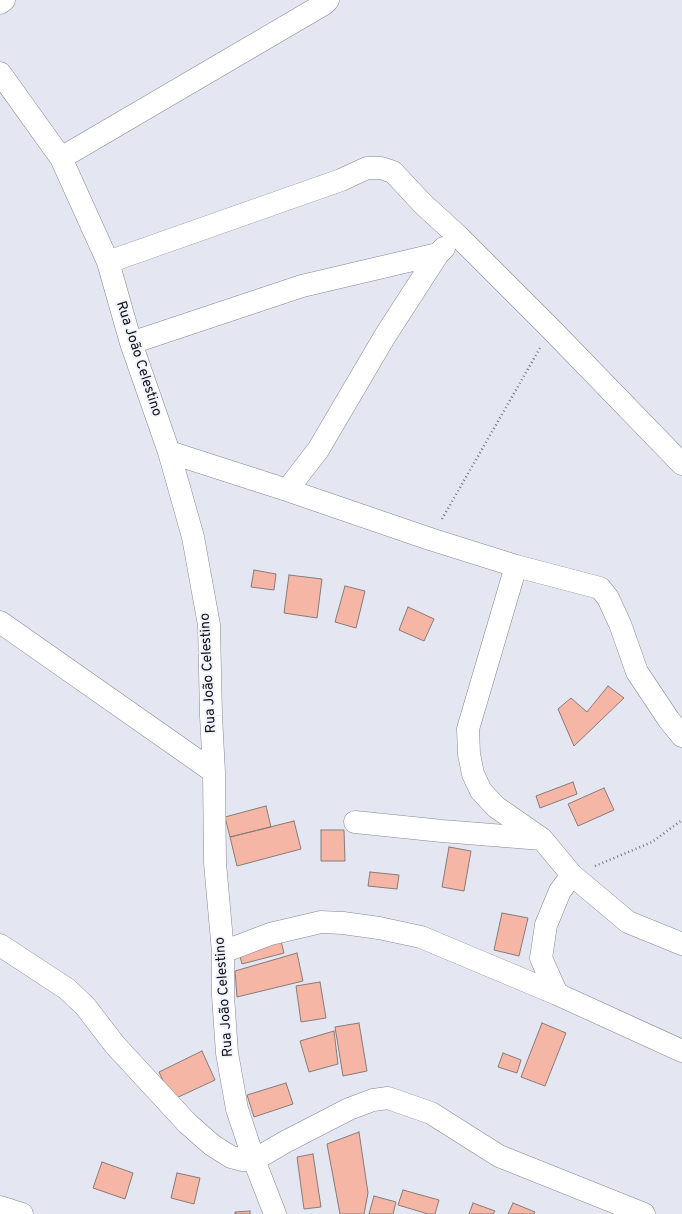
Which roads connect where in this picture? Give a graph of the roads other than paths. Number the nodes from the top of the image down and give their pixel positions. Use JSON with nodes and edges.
{"nodes":[{"id":1,"x":4,"y":0,"type":"edge"},
{"id":2,"x":328,"y":0,"type":"edge"},
{"id":3,"x":0,"y":3,"type":"edge"},
{"id":4,"x":0,"y":73,"type":"edge"},
{"id":5,"x":61,"y":158,"type":"junction"},
{"id":6,"x":458,"y":236,"type":"junction"},
{"id":7,"x":438,"y":254,"type":"junction"},
{"id":8,"x":108,"y":262,"type":"junction"},
{"id":9,"x":131,"y":343,"type":"junction"},
{"id":10,"x":168,"y":452,"type":"junction"},
{"id":11,"x":682,"y":464,"type":"edge"},
{"id":12,"x":287,"y":490,"type":"junction"},
{"id":13,"x":516,"y":566,"type":"junction"},
{"id":14,"x":0,"y":622,"type":"edge"},
{"id":15,"x":682,"y":736,"type":"edge"},
{"id":16,"x":214,"y":772,"type":"junction"},
{"id":17,"x":355,"y":822,"type":"dead end"},
{"id":18,"x":542,"y":839,"type":"junction"},
{"id":19,"x":572,"y":875,"type":"junction"},
{"id":20,"x":682,"y":944,"type":"edge"},
{"id":21,"x":0,"y":945,"type":"edge"},
{"id":22,"x":223,"y":952,"type":"junction"},
{"id":23,"x":557,"y":994,"type":"junction"},
{"id":24,"x":682,"y":1051,"type":"edge"},
{"id":25,"x":254,"y":1160,"type":"junction"},
{"id":26,"x":0,"y":1207,"type":"edge"},
{"id":27,"x":22,"y":1214,"type":"edge"},
{"id":28,"x":275,"y":1214,"type":"edge"},
{"id":29,"x":644,"y":1214,"type":"edge"}],
"edges":[{"from":1,"to":3,"type":"street"},
{"from":2,"to":5,"type":"street"},
{"from":4,"to":5,"type":"street","name":"Rua João Celestino"},
{"from":5,"to":8,"type":"street","name":"Rua João Celestino"},
{"from":6,"to":7,"type":"street"},
{"from":6,"to":8,"type":"street"},
{"from":6,"to":11,"type":"street"},
{"from":7,"to":9,"type":"street"},
{"from":7,"to":12,"type":"street"},
{"from":8,"to":9,"type":"street","name":"Rua João Celestino"},
{"from":9,"to":10,"type":"street","name":"Rua João Celestino"},
{"from":10,"to":12,"type":"street"},
{"from":10,"to":16,"type":"street","name":"Rua João Celestino"},
{"from":12,"to":13,"type":"street"},
{"from":13,"to":15,"type":"street"},
{"from":13,"to":18,"type":"street"},
{"from":14,"to":16,"type":"street"},
{"from":16,"to":22,"type":"street","name":"Rua João Celestino"},
{"from":17,"to":18,"type":"street"},
{"from":18,"to":19,"type":"street"},
{"from":19,"to":20,"type":"street"},
{"from":19,"to":23,"type":"street"},
{"from":21,"to":25,"type":"street"},
{"from":22,"to":23,"type":"street"},
{"from":22,"to":25,"type":"street","name":"Rua João Celestino"},
{"from":23,"to":24,"type":"street"},
{"from":25,"to":28,"type":"street","name":"Rua João Celestino"},
{"from":25,"to":29,"type":"street"},
{"from":26,"to":27,"type":"street"}]}
